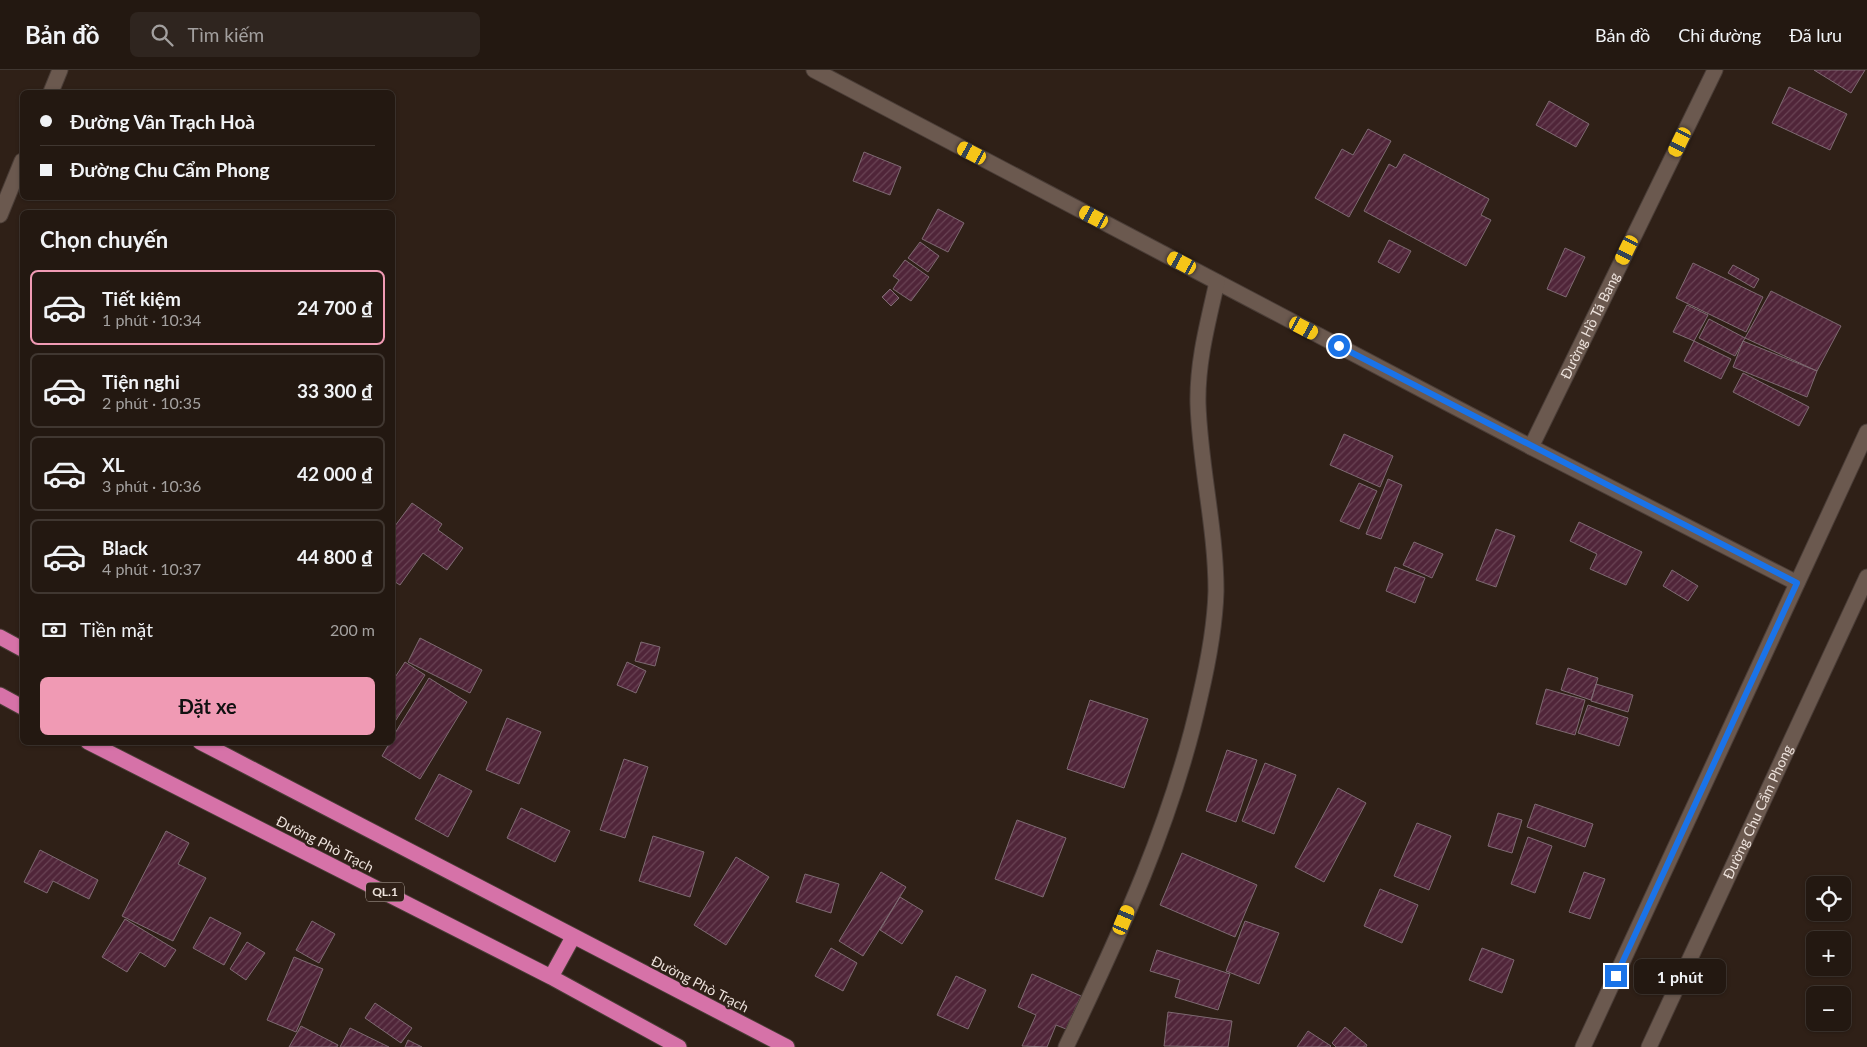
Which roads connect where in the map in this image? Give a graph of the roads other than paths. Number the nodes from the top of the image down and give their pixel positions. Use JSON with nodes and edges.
{"nodes":[{"id":1,"x":60,"y":70,"type":"edge"},
{"id":2,"x":814,"y":70,"type":"edge"},
{"id":3,"x":1714,"y":70,"type":"edge"},
{"id":4,"x":52,"y":90,"type":"edge"},
{"id":5,"x":20,"y":166,"type":"edge"},
{"id":6,"x":0,"y":215,"type":"edge"},
{"id":7,"x":1216,"y":282,"type":"junction"},
{"id":8,"x":1867,"y":432,"type":"edge"},
{"id":9,"x":1531,"y":447,"type":"junction"},
{"id":10,"x":1867,"y":576,"type":"edge"},
{"id":11,"x":1797,"y":583,"type":"junction"},
{"id":12,"x":0,"y":637,"type":"edge"},
{"id":13,"x":20,"y":648,"type":"edge"},
{"id":14,"x":0,"y":695,"type":"edge"},
{"id":15,"x":20,"y":706,"type":"edge"},
{"id":16,"x":94,"y":745,"type":"edge"},
{"id":17,"x":206,"y":745,"type":"edge"},
{"id":18,"x":572,"y":937,"type":"junction"},
{"id":19,"x":551,"y":977,"type":"junction"},
{"id":20,"x":679,"y":1047,"type":"edge"},
{"id":21,"x":787,"y":1047,"type":"edge"},
{"id":22,"x":1066,"y":1047,"type":"edge"},
{"id":23,"x":1583,"y":1047,"type":"edge"},
{"id":24,"x":1649,"y":1047,"type":"edge"}],
"edges":[{"from":1,"to":4,"type":"street"},
{"from":2,"to":7,"type":"street"},
{"from":3,"to":9,"type":"street","name":"Đường Hồ Tá Bang"},
{"from":5,"to":6,"type":"street"},
{"from":7,"to":9,"type":"street"},
{"from":7,"to":22,"type":"street"},
{"from":8,"to":11,"type":"street"},
{"from":9,"to":11,"type":"street"},
{"from":10,"to":24,"type":"street","name":"Đường Chu Cẩm Phong"},
{"from":11,"to":23,"type":"street"},
{"from":12,"to":13,"type":"highway"},
{"from":14,"to":15,"type":"highway"},
{"from":16,"to":19,"type":"highway","name":"Đường Phò Trạch","number":"QL.1"},
{"from":17,"to":18,"type":"highway","name":"Đường Phò Trạch"},
{"from":18,"to":19,"type":"highway"},
{"from":18,"to":21,"type":"highway","name":"Đường Phò Trạch"},
{"from":19,"to":20,"type":"highway","name":"Đường Phò Trạch","number":"QL.1"}]}
